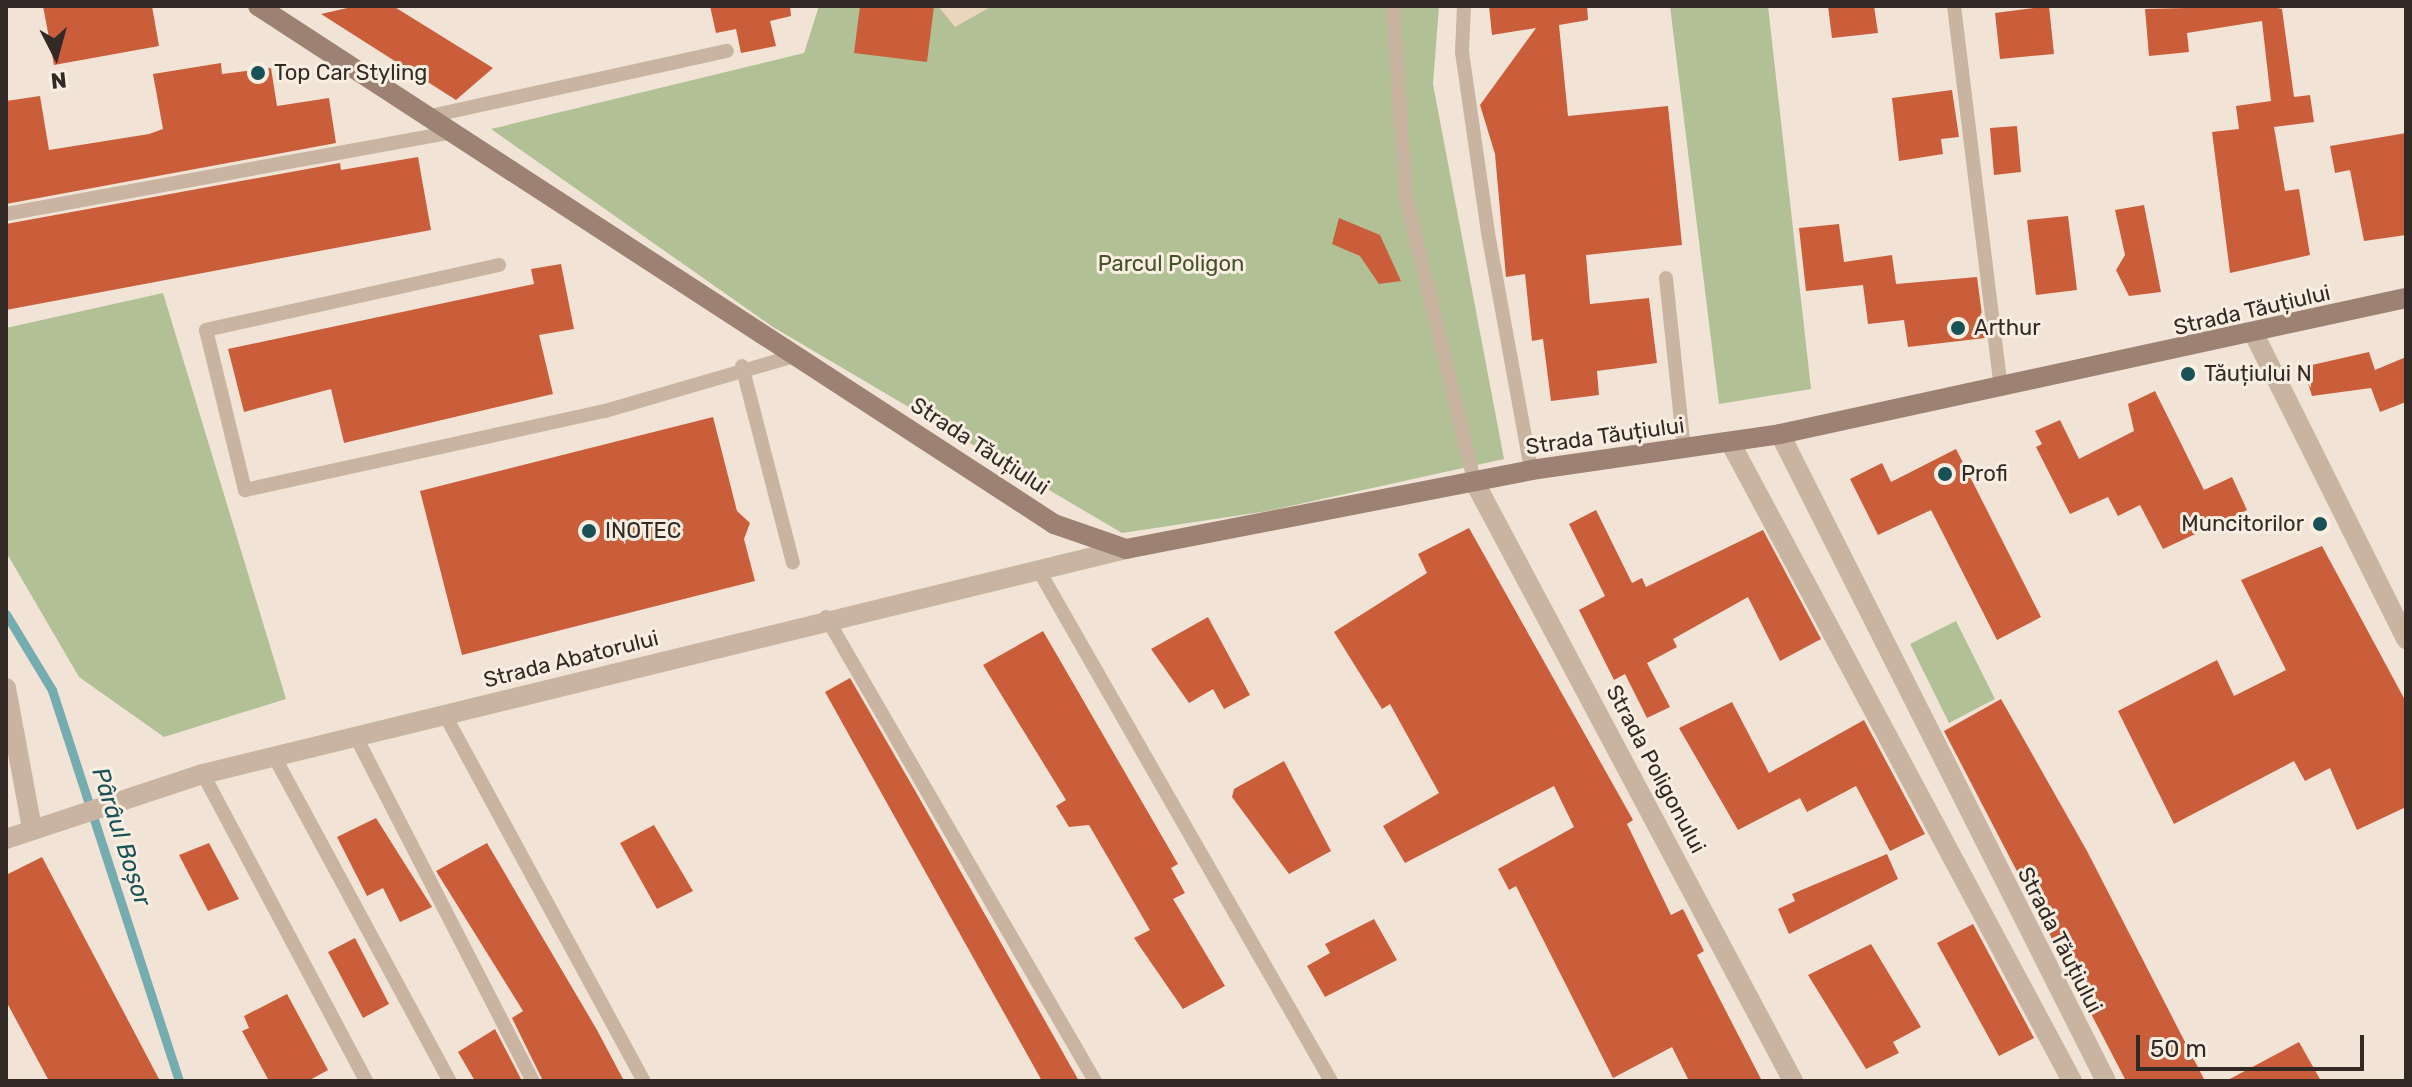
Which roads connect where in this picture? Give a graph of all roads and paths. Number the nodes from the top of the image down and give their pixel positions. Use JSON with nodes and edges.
{"nodes":[{"id":1,"x":261,"y":6,"type":"edge"},
{"id":2,"x":1393,"y":6,"type":"edge"},
{"id":3,"x":1464,"y":6,"type":"edge"},
{"id":4,"x":1954,"y":6,"type":"edge"},
{"id":5,"x":727,"y":51,"type":"dead end"},
{"id":6,"x":425,"y":117,"type":"junction"},
{"id":7,"x":449,"y":133,"type":"junction"},
{"id":8,"x":6,"y":214,"type":"edge"},
{"id":9,"x":499,"y":265,"type":"dead end"},
{"id":10,"x":1666,"y":278,"type":"dead end"},
{"id":11,"x":2406,"y":298,"type":"edge"},
{"id":12,"x":2255,"y":336,"type":"junction"},
{"id":13,"x":794,"y":356,"type":"junction"},
{"id":14,"x":742,"y":366,"type":"junction"},
{"id":15,"x":2001,"y":389,"type":"junction"},
{"id":16,"x":1780,"y":434,"type":"junction"},
{"id":17,"x":1730,"y":442,"type":"junction"},
{"id":18,"x":1684,"y":449,"type":"junction"},
{"id":19,"x":1531,"y":470,"type":"junction"},
{"id":20,"x":1474,"y":481,"type":"junction"},
{"id":21,"x":1126,"y":549,"type":"junction"},
{"id":22,"x":793,"y":563,"type":"dead end"},
{"id":23,"x":1038,"y":569,"type":"junction"},
{"id":24,"x":826,"y":617,"type":"junction"},
{"id":25,"x":2406,"y":639,"type":"edge"},
{"id":26,"x":6,"y":688,"type":"edge"},
{"id":27,"x":445,"y":715,"type":"junction"},
{"id":28,"x":355,"y":735,"type":"junction"},
{"id":29,"x":275,"y":758,"type":"junction"},
{"id":30,"x":203,"y":774,"type":"junction"},
{"id":31,"x":32,"y":828,"type":"junction"},
{"id":32,"x":6,"y":839,"type":"edge"},
{"id":33,"x":366,"y":1081,"type":"edge"},
{"id":34,"x":450,"y":1081,"type":"edge"},
{"id":35,"x":533,"y":1081,"type":"edge"},
{"id":36,"x":644,"y":1081,"type":"edge"},
{"id":37,"x":1095,"y":1081,"type":"edge"},
{"id":38,"x":1331,"y":1081,"type":"edge"},
{"id":39,"x":1793,"y":1081,"type":"edge"},
{"id":40,"x":2072,"y":1081,"type":"edge"},
{"id":41,"x":2106,"y":1081,"type":"edge"}],
"edges":[{"from":1,"to":6,"type":"main road","name":"Strada Tăuțiului"},
{"from":2,"to":20,"type":"lane"},
{"from":3,"to":19,"type":"lane"},
{"from":4,"to":15,"type":"lane"},
{"from":5,"to":6,"type":"lane"},
{"from":6,"to":7,"type":"main road","name":"Strada Tăuțiului"},
{"from":7,"to":8,"type":"lane"},
{"from":7,"to":13,"type":"main road","name":"Strada Tăuțiului"},
{"from":9,"to":14,"type":"lane"},
{"from":10,"to":18,"type":"lane"},
{"from":11,"to":12,"type":"main road","name":"Strada Tăuțiului"},
{"from":12,"to":15,"type":"main road","name":"Strada Tăuțiului"},
{"from":12,"to":25,"type":"street"},
{"from":13,"to":14,"type":"lane"},
{"from":13,"to":21,"type":"main road","name":"Strada Tăuțiului"},
{"from":14,"to":22,"type":"lane"},
{"from":15,"to":16,"type":"main road","name":"Strada Tăuțiului"},
{"from":16,"to":17,"type":"main road","name":"Strada Tăuțiului"},
{"from":16,"to":41,"type":"street","name":"Strada Tăuțiului"},
{"from":17,"to":18,"type":"main road","name":"Strada Tăuțiului"},
{"from":17,"to":40,"type":"street"},
{"from":18,"to":19,"type":"main road","name":"Strada Tăuțiului"},
{"from":19,"to":20,"type":"main road","name":"Strada Tăuțiului"},
{"from":20,"to":21,"type":"main road","name":"Strada Tăuțiului"},
{"from":20,"to":39,"type":"street","name":"Strada Poligonului"},
{"from":21,"to":23,"type":"street","name":"Strada Abatorului"},
{"from":23,"to":24,"type":"street","name":"Strada Abatorului"},
{"from":23,"to":38,"type":"lane"},
{"from":24,"to":27,"type":"street","name":"Strada Abatorului"},
{"from":24,"to":37,"type":"lane"},
{"from":26,"to":31,"type":"street"},
{"from":27,"to":28,"type":"street","name":"Strada Abatorului"},
{"from":27,"to":36,"type":"lane"},
{"from":28,"to":29,"type":"street","name":"Strada Abatorului"},
{"from":28,"to":35,"type":"lane"},
{"from":29,"to":30,"type":"street","name":"Strada Abatorului"},
{"from":29,"to":34,"type":"lane"},
{"from":30,"to":31,"type":"street","name":"Strada Abatorului"},
{"from":30,"to":33,"type":"lane"},
{"from":31,"to":32,"type":"street","name":"Strada Abatorului"}]}
